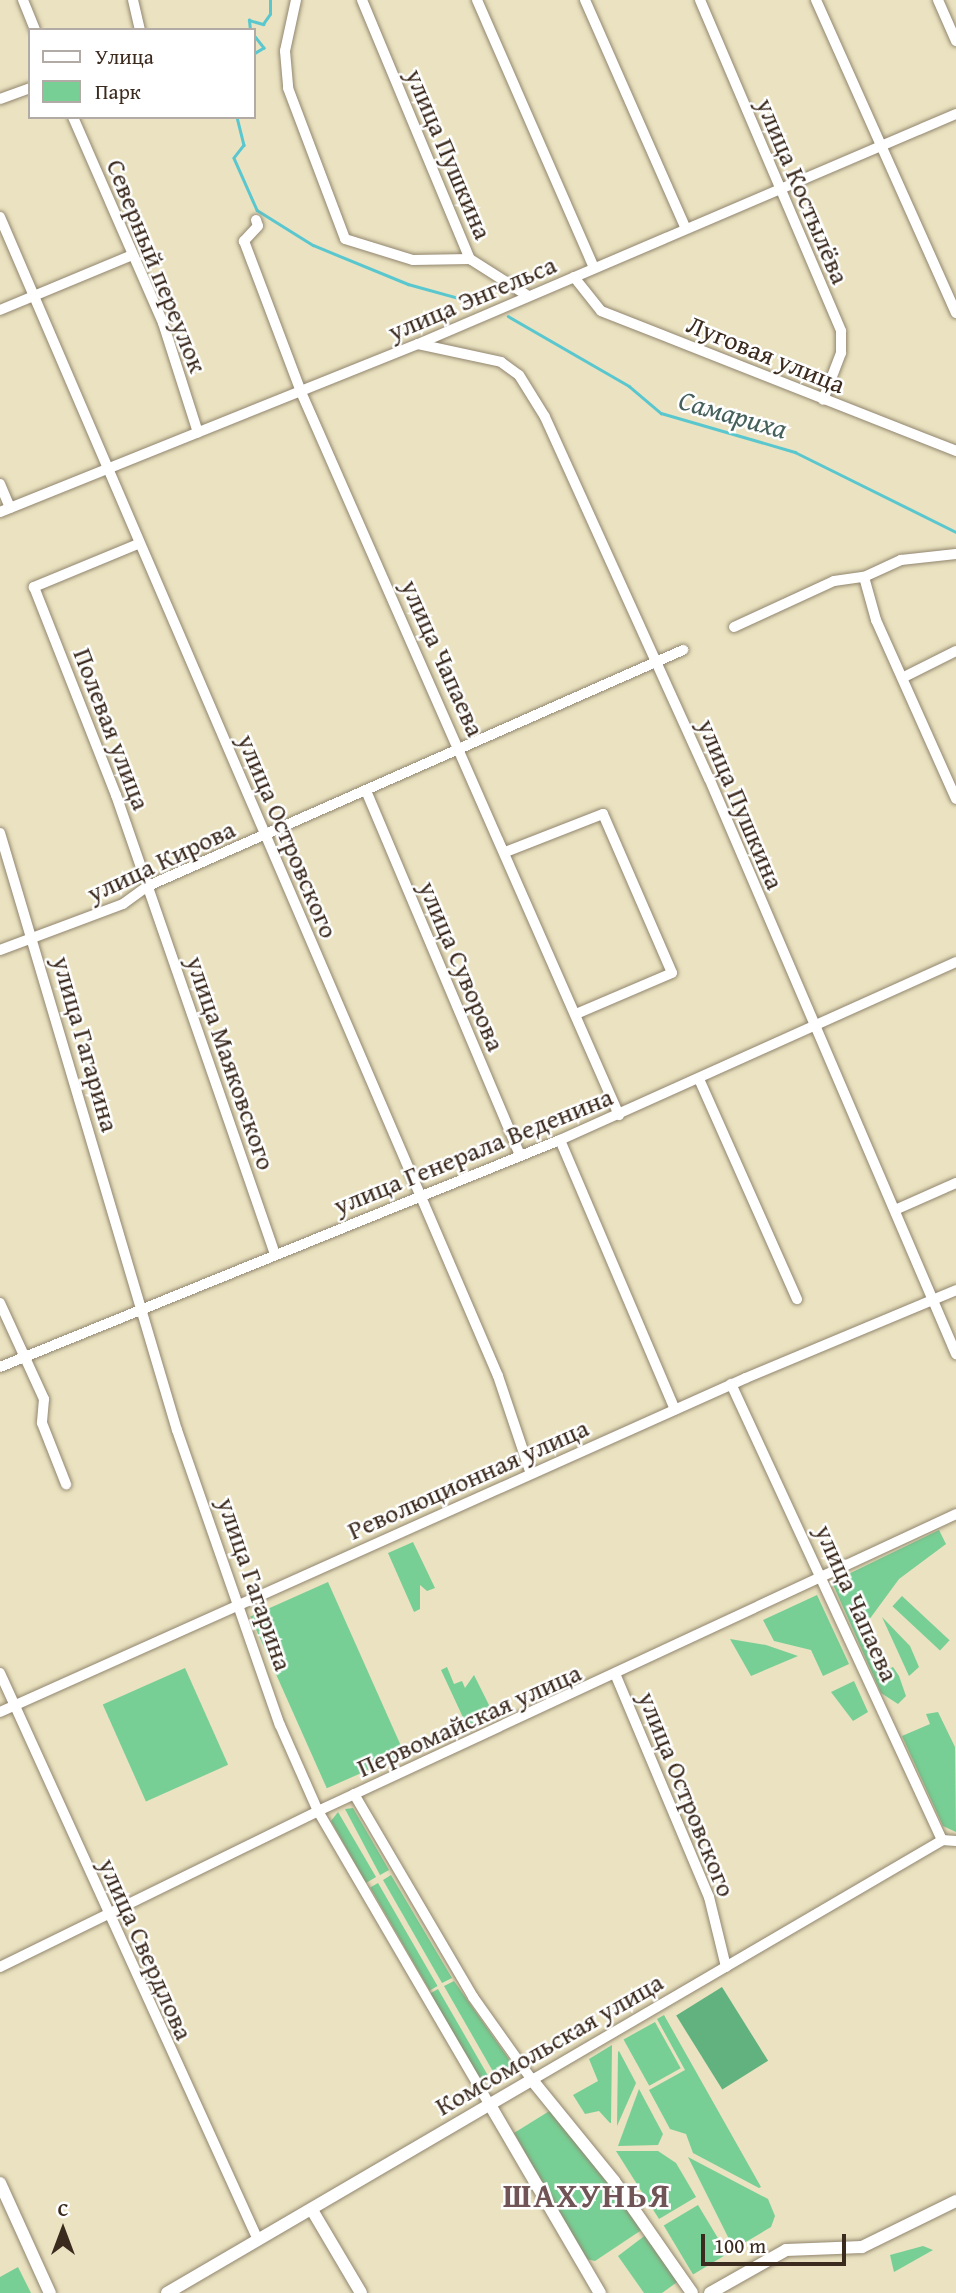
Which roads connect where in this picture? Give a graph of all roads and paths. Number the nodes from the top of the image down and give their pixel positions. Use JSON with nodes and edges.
{"nodes":[{"id":1,"x":23,"y":0,"type":"edge"},
{"id":2,"x":133,"y":0,"type":"edge"},
{"id":3,"x":296,"y":0,"type":"edge"},
{"id":4,"x":362,"y":0,"type":"edge"},
{"id":5,"x":477,"y":0,"type":"edge"},
{"id":6,"x":585,"y":0,"type":"edge"},
{"id":7,"x":700,"y":0,"type":"edge"},
{"id":8,"x":817,"y":0,"type":"edge"},
{"id":9,"x":938,"y":0,"type":"edge"},
{"id":10,"x":35,"y":28,"type":"edge"},
{"id":11,"x":140,"y":28,"type":"edge"},
{"id":12,"x":956,"y":41,"type":"edge"},
{"id":13,"x":28,"y":89,"type":"edge"},
{"id":14,"x":0,"y":100,"type":"edge"},
{"id":15,"x":956,"y":114,"type":"edge"},
{"id":16,"x":74,"y":119,"type":"edge"},
{"id":17,"x":880,"y":146,"type":"junction"},
{"id":18,"x":778,"y":190,"type":"junction"},
{"id":19,"x":0,"y":217,"type":"edge"},
{"id":20,"x":256,"y":220,"type":"dead end"},
{"id":21,"x":686,"y":229,"type":"junction"},
{"id":22,"x":132,"y":255,"type":"junction"},
{"id":23,"x":470,"y":259,"type":"junction"},
{"id":24,"x":594,"y":268,"type":"junction"},
{"id":25,"x":574,"y":277,"type":"junction"},
{"id":26,"x":34,"y":296,"type":"junction"},
{"id":27,"x":528,"y":296,"type":"junction"},
{"id":28,"x":0,"y":310,"type":"edge"},
{"id":29,"x":956,"y":313,"type":"edge"},
{"id":30,"x":418,"y":344,"type":"junction"},
{"id":31,"x":301,"y":392,"type":"junction"},
{"id":32,"x":823,"y":400,"type":"junction"},
{"id":33,"x":198,"y":433,"type":"junction"},
{"id":34,"x":956,"y":451,"type":"edge"},
{"id":35,"x":110,"y":467,"type":"junction"},
{"id":36,"x":0,"y":484,"type":"edge"},
{"id":37,"x":5,"y":510,"type":"edge"},
{"id":38,"x":138,"y":544,"type":"junction"},
{"id":39,"x":956,"y":554,"type":"edge"},
{"id":40,"x":864,"y":577,"type":"junction"},
{"id":41,"x":734,"y":627,"type":"dead end"},
{"id":42,"x":683,"y":650,"type":"dead end"},
{"id":43,"x":956,"y":651,"type":"edge"},
{"id":44,"x":657,"y":662,"type":"junction"},
{"id":45,"x":904,"y":677,"type":"junction"},
{"id":46,"x":460,"y":749,"type":"junction"},
{"id":47,"x":367,"y":793,"type":"junction"},
{"id":48,"x":956,"y":799,"type":"edge"},
{"id":49,"x":0,"y":834,"type":"edge"},
{"id":50,"x":267,"y":836,"type":"junction"},
{"id":51,"x":508,"y":851,"type":"junction"},
{"id":52,"x":148,"y":886,"type":"junction"},
{"id":53,"x":32,"y":941,"type":"junction"},
{"id":54,"x":0,"y":950,"type":"edge"},
{"id":55,"x":956,"y":962,"type":"edge"},
{"id":56,"x":576,"y":1014,"type":"junction"},
{"id":57,"x":816,"y":1025,"type":"junction"},
{"id":58,"x":699,"y":1079,"type":"junction"},
{"id":59,"x":619,"y":1115,"type":"junction"},
{"id":60,"x":559,"y":1140,"type":"junction"},
{"id":61,"x":520,"y":1155,"type":"junction"},
{"id":62,"x":956,"y":1183,"type":"edge"},
{"id":63,"x":418,"y":1197,"type":"junction"},
{"id":64,"x":895,"y":1210,"type":"junction"},
{"id":65,"x":275,"y":1253,"type":"junction"},
{"id":66,"x":956,"y":1290,"type":"edge"},
{"id":67,"x":797,"y":1298,"type":"dead end"},
{"id":68,"x":934,"y":1300,"type":"junction"},
{"id":69,"x":0,"y":1303,"type":"edge"},
{"id":70,"x":140,"y":1307,"type":"junction"},
{"id":71,"x":956,"y":1354,"type":"edge"},
{"id":72,"x":24,"y":1356,"type":"junction"},
{"id":73,"x":0,"y":1367,"type":"edge"},
{"id":74,"x":731,"y":1384,"type":"junction"},
{"id":75,"x":675,"y":1409,"type":"junction"},
{"id":76,"x":531,"y":1474,"type":"junction"},
{"id":77,"x":66,"y":1484,"type":"dead end"},
{"id":78,"x":956,"y":1514,"type":"edge"},
{"id":79,"x":823,"y":1578,"type":"junction"},
{"id":80,"x":236,"y":1606,"type":"junction"},
{"id":81,"x":0,"y":1673,"type":"edge"},
{"id":82,"x":617,"y":1676,"type":"junction"},
{"id":83,"x":14,"y":1705,"type":"junction"},
{"id":84,"x":0,"y":1712,"type":"edge"},
{"id":85,"x":354,"y":1794,"type":"junction"},
{"id":86,"x":318,"y":1811,"type":"junction"},
{"id":87,"x":942,"y":1840,"type":"junction"},
{"id":88,"x":956,"y":1841,"type":"edge"},
{"id":89,"x":107,"y":1914,"type":"junction"},
{"id":90,"x":726,"y":1967,"type":"junction"},
{"id":91,"x":0,"y":1968,"type":"edge"},
{"id":92,"x":532,"y":2080,"type":"junction"},
{"id":93,"x":490,"y":2105,"type":"junction"},
{"id":94,"x":0,"y":2183,"type":"edge"},
{"id":95,"x":956,"y":2201,"type":"edge"},
{"id":96,"x":312,"y":2210,"type":"junction"},
{"id":97,"x":258,"y":2241,"type":"junction"},
{"id":98,"x":50,"y":2293,"type":"edge"},
{"id":99,"x":167,"y":2293,"type":"edge"},
{"id":100,"x":361,"y":2293,"type":"edge"},
{"id":101,"x":600,"y":2293,"type":"edge"},
{"id":102,"x":692,"y":2293,"type":"edge"},
{"id":103,"x":710,"y":2293,"type":"edge"}],
"edges":[{"from":1,"to":10,"type":"street"},
{"from":2,"to":11,"type":"street"},
{"from":3,"to":23,"type":"street"},
{"from":4,"to":23,"type":"street","name":"улица Пушкина"},
{"from":5,"to":24,"type":"street"},
{"from":6,"to":21,"type":"street"},
{"from":7,"to":18,"type":"street","name":"улица Костылёва"},
{"from":8,"to":17,"type":"street"},
{"from":9,"to":12,"type":"street"},
{"from":13,"to":14,"type":"street"},
{"from":15,"to":17,"type":"street","name":"улица Энгельса"},
{"from":16,"to":22,"type":"street","name":"Северный переулок"},
{"from":17,"to":18,"type":"street","name":"улица Энгельса"},
{"from":17,"to":29,"type":"street"},
{"from":18,"to":21,"type":"street","name":"улица Энгельса"},
{"from":18,"to":32,"type":"street","name":"улица Костылёва"},
{"from":19,"to":26,"type":"street","name":"улица Островского"},
{"from":20,"to":31,"type":"street","name":"улица Чапаева"},
{"from":21,"to":24,"type":"street","name":"улица Энгельса"},
{"from":22,"to":26,"type":"street"},
{"from":22,"to":33,"type":"street","name":"Северный переулок"},
{"from":23,"to":27,"type":"street","name":"улица Пушкина"},
{"from":24,"to":25,"type":"street","name":"улица Энгельса"},
{"from":25,"to":27,"type":"street","name":"улица Энгельса"},
{"from":25,"to":32,"type":"street","name":"Луговая улица"},
{"from":26,"to":28,"type":"street"},
{"from":26,"to":35,"type":"street","name":"улица Островского"},
{"from":27,"to":30,"type":"street","name":"улица Энгельса"},
{"from":30,"to":31,"type":"street","name":"улица Энгельса"},
{"from":30,"to":44,"type":"street","name":"улица Пушкина"},
{"from":31,"to":33,"type":"street","name":"улица Энгельса"},
{"from":31,"to":46,"type":"street","name":"улица Чапаева"},
{"from":32,"to":34,"type":"street","name":"Луговая улица"},
{"from":33,"to":35,"type":"street","name":"улица Энгельса"},
{"from":35,"to":37,"type":"street","name":"улица Энгельса"},
{"from":35,"to":38,"type":"street","name":"улица Островского"},
{"from":36,"to":37,"type":"street"},
{"from":38,"to":50,"type":"street","name":"улица Островского"},
{"from":38,"to":52,"type":"street","name":"Полевая улица"},
{"from":39,"to":40,"type":"street"},
{"from":40,"to":41,"type":"street"},
{"from":40,"to":45,"type":"street"},
{"from":42,"to":44,"type":"street","name":"улица Кирова"},
{"from":43,"to":45,"type":"street"},
{"from":44,"to":46,"type":"street","name":"улица Кирова"},
{"from":44,"to":57,"type":"street","name":"улица Пушкина"},
{"from":45,"to":48,"type":"street"},
{"from":46,"to":47,"type":"street","name":"улица Кирова"},
{"from":46,"to":51,"type":"street","name":"улица Чапаева"},
{"from":47,"to":50,"type":"street","name":"улица Кирова"},
{"from":47,"to":61,"type":"street","name":"улица Суворова"},
{"from":49,"to":53,"type":"street","name":"улица Гагарина"},
{"from":50,"to":52,"type":"street","name":"улица Кирова"},
{"from":50,"to":63,"type":"street","name":"улица Островского"},
{"from":51,"to":56,"type":"street","name":"улица Чапаева"},
{"from":51,"to":56,"type":"street"},
{"from":52,"to":53,"type":"street","name":"улица Кирова"},
{"from":52,"to":65,"type":"street","name":"улица Маяковского"},
{"from":53,"to":54,"type":"street","name":"улица Кирова"},
{"from":53,"to":70,"type":"street","name":"улица Гагарина"},
{"from":55,"to":57,"type":"street","name":"улица Генерала Веденина"},
{"from":56,"to":59,"type":"street","name":"улица Чапаева"},
{"from":57,"to":58,"type":"street","name":"улица Генерала Веденина"},
{"from":57,"to":64,"type":"street","name":"улица Пушкина"},
{"from":58,"to":59,"type":"street","name":"улица Генерала Веденина"},
{"from":58,"to":67,"type":"street"},
{"from":59,"to":60,"type":"street","name":"улица Генерала Веденина"},
{"from":60,"to":61,"type":"street","name":"улица Генерала Веденина"},
{"from":60,"to":75,"type":"street"},
{"from":61,"to":63,"type":"street","name":"улица Генерала Веденина"},
{"from":62,"to":64,"type":"street"},
{"from":63,"to":65,"type":"street","name":"улица Генерала Веденина"},
{"from":63,"to":76,"type":"street","name":"улица Островского"},
{"from":64,"to":68,"type":"street","name":"улица Пушкина"},
{"from":65,"to":70,"type":"street","name":"улица Генерала Веденина"},
{"from":66,"to":68,"type":"street","name":"Революционная улица"},
{"from":68,"to":71,"type":"street","name":"улица Пушкина"},
{"from":68,"to":74,"type":"street","name":"Революционная улица"},
{"from":69,"to":72,"type":"street"},
{"from":70,"to":72,"type":"street","name":"улица Генерала Веденина"},
{"from":70,"to":80,"type":"street","name":"улица Гагарина"},
{"from":72,"to":73,"type":"street","name":"улица Генерала Веденина"},
{"from":72,"to":77,"type":"street"},
{"from":74,"to":75,"type":"street","name":"Революционная улица"},
{"from":74,"to":79,"type":"street","name":"улица Чапаева"},
{"from":75,"to":76,"type":"street","name":"Революционная улица"},
{"from":76,"to":80,"type":"street","name":"Революционная улица"},
{"from":78,"to":79,"type":"street","name":"Первомайская улица"},
{"from":79,"to":82,"type":"street","name":"Первомайская улица"},
{"from":79,"to":87,"type":"street","name":"улица Чапаева"},
{"from":80,"to":83,"type":"street","name":"Революционная улица"},
{"from":80,"to":86,"type":"street","name":"улица Гагарина"},
{"from":81,"to":83,"type":"street","name":"улица Свердлова"},
{"from":82,"to":85,"type":"street","name":"Первомайская улица"},
{"from":82,"to":90,"type":"street","name":"улица Островского"},
{"from":83,"to":84,"type":"street","name":"Революционная улица"},
{"from":83,"to":89,"type":"street","name":"улица Свердлова"},
{"from":85,"to":86,"type":"street","name":"Первомайская улица"},
{"from":85,"to":92,"type":"street"},
{"from":86,"to":89,"type":"street","name":"Первомайская улица"},
{"from":86,"to":93,"type":"street","name":"улица Гагарина"},
{"from":87,"to":88,"type":"street"},
{"from":87,"to":90,"type":"street","name":"Комсомольская улица"},
{"from":89,"to":91,"type":"street","name":"Первомайская улица"},
{"from":89,"to":97,"type":"street","name":"улица Свердлова"},
{"from":90,"to":92,"type":"street","name":"Комсомольская улица"},
{"from":92,"to":93,"type":"street","name":"Комсомольская улица"},
{"from":92,"to":102,"type":"street"},
{"from":93,"to":96,"type":"street","name":"Комсомольская улица"},
{"from":93,"to":101,"type":"street","name":"улица Гагарина"},
{"from":94,"to":98,"type":"street"},
{"from":95,"to":103,"type":"street"},
{"from":96,"to":97,"type":"street","name":"Комсомольская улица"},
{"from":96,"to":100,"type":"street"},
{"from":97,"to":99,"type":"street","name":"Комсомольская улица"}]}
